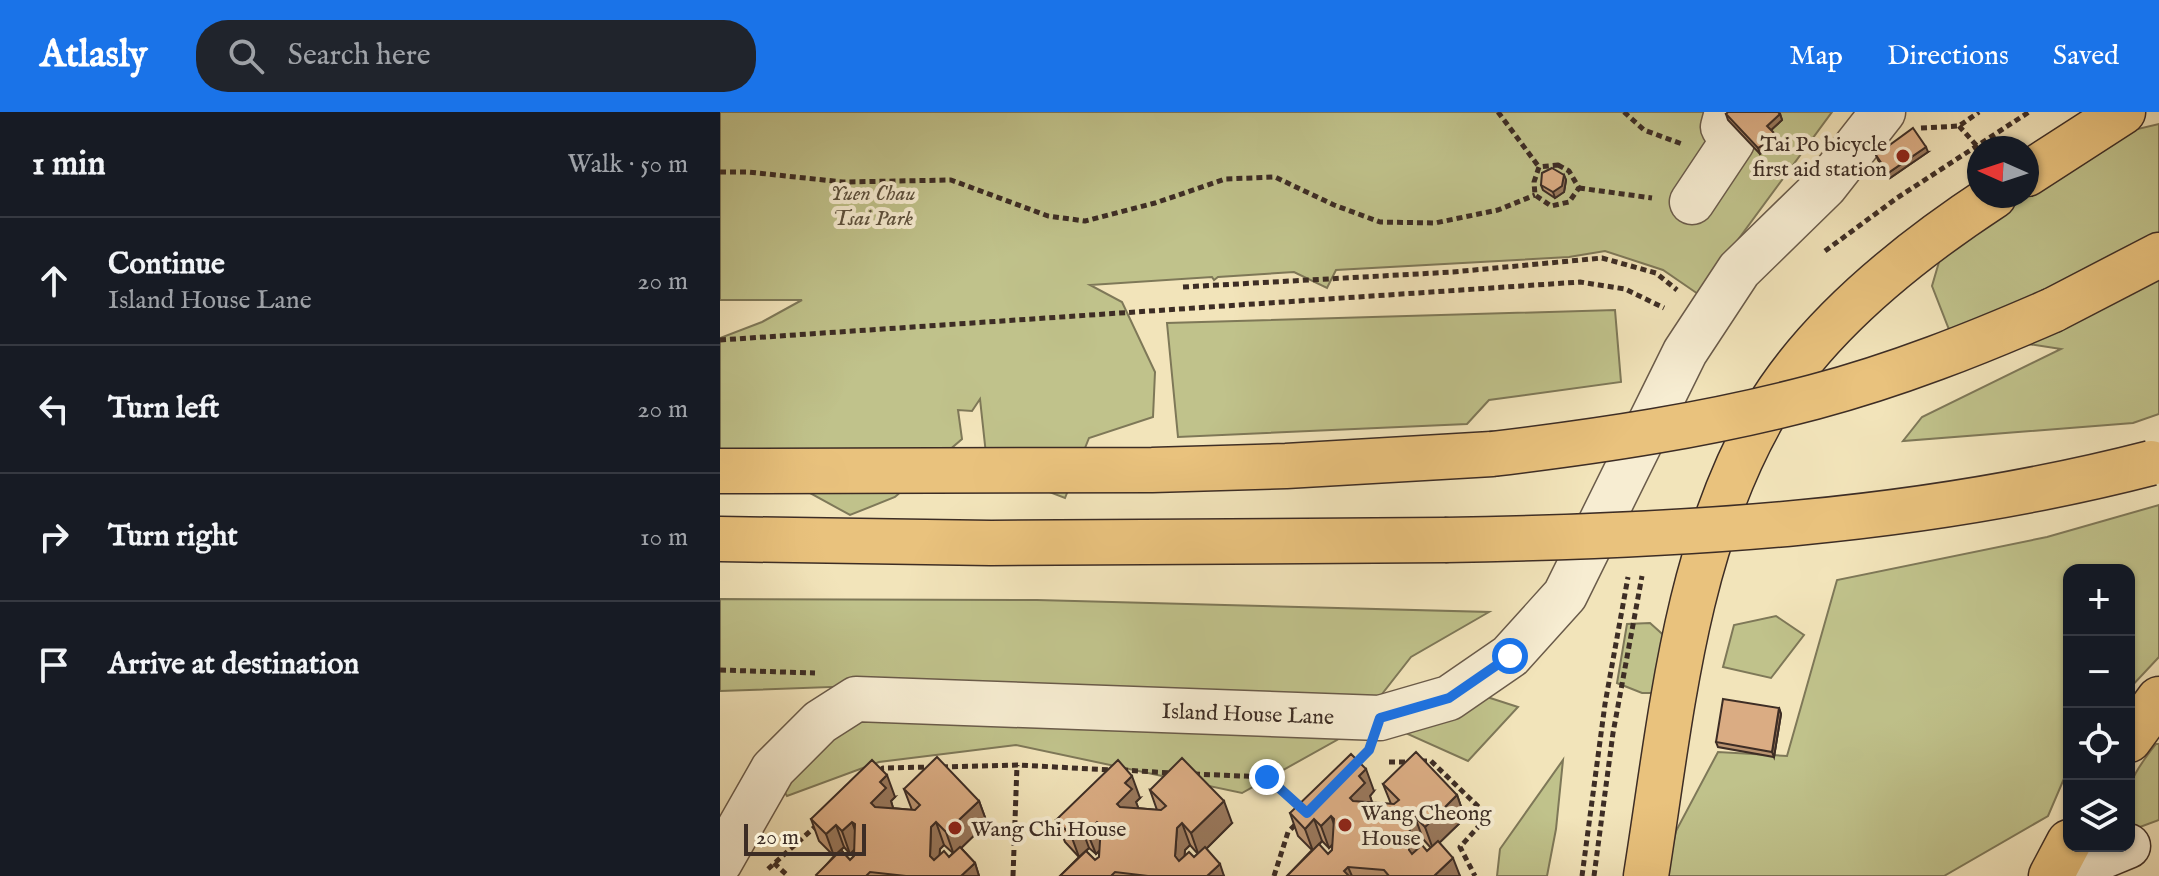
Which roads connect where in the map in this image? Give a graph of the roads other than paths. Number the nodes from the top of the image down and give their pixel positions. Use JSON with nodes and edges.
{"nodes":[{"id":1,"x":1727,"y":112,"type":"edge"},
{"id":2,"x":1883,"y":112,"type":"edge"},
{"id":3,"x":2123,"y":112,"type":"edge"},
{"id":4,"x":2039,"y":166,"type":"edge"},
{"id":5,"x":1702,"y":187,"type":"road end"},
{"id":6,"x":1978,"y":208,"type":"edge"},
{"id":7,"x":2159,"y":255,"type":"edge"},
{"id":8,"x":2155,"y":461,"type":"edge"},
{"id":9,"x":720,"y":471,"type":"edge"},
{"id":10,"x":720,"y":539,"type":"edge"},
{"id":11,"x":2159,"y":699,"type":"edge"},
{"id":12,"x":2135,"y":732,"type":"edge"},
{"id":13,"x":2159,"y":834,"type":"edge"},
{"id":14,"x":2135,"y":843,"type":"edge"},
{"id":15,"x":2064,"y":852,"type":"edge"},
{"id":16,"x":2113,"y":852,"type":"edge"},
{"id":17,"x":720,"y":862,"type":"edge"},
{"id":18,"x":1646,"y":876,"type":"edge"},
{"id":19,"x":2053,"y":876,"type":"edge"}],
"edges":[{"from":1,"to":5,"type":"street"},
{"from":2,"to":17,"type":"street","name":"Island House Lane"},
{"from":3,"to":4,"type":"highway"},
{"from":6,"to":18,"type":"highway"},
{"from":7,"to":9,"type":"highway","bridge":true},
{"from":8,"to":10,"type":"highway","bridge":true},
{"from":11,"to":12,"type":"highway"},
{"from":13,"to":14,"type":"street"},
{"from":15,"to":19,"type":"highway"},
{"from":16,"to":19,"type":"street"}]}
